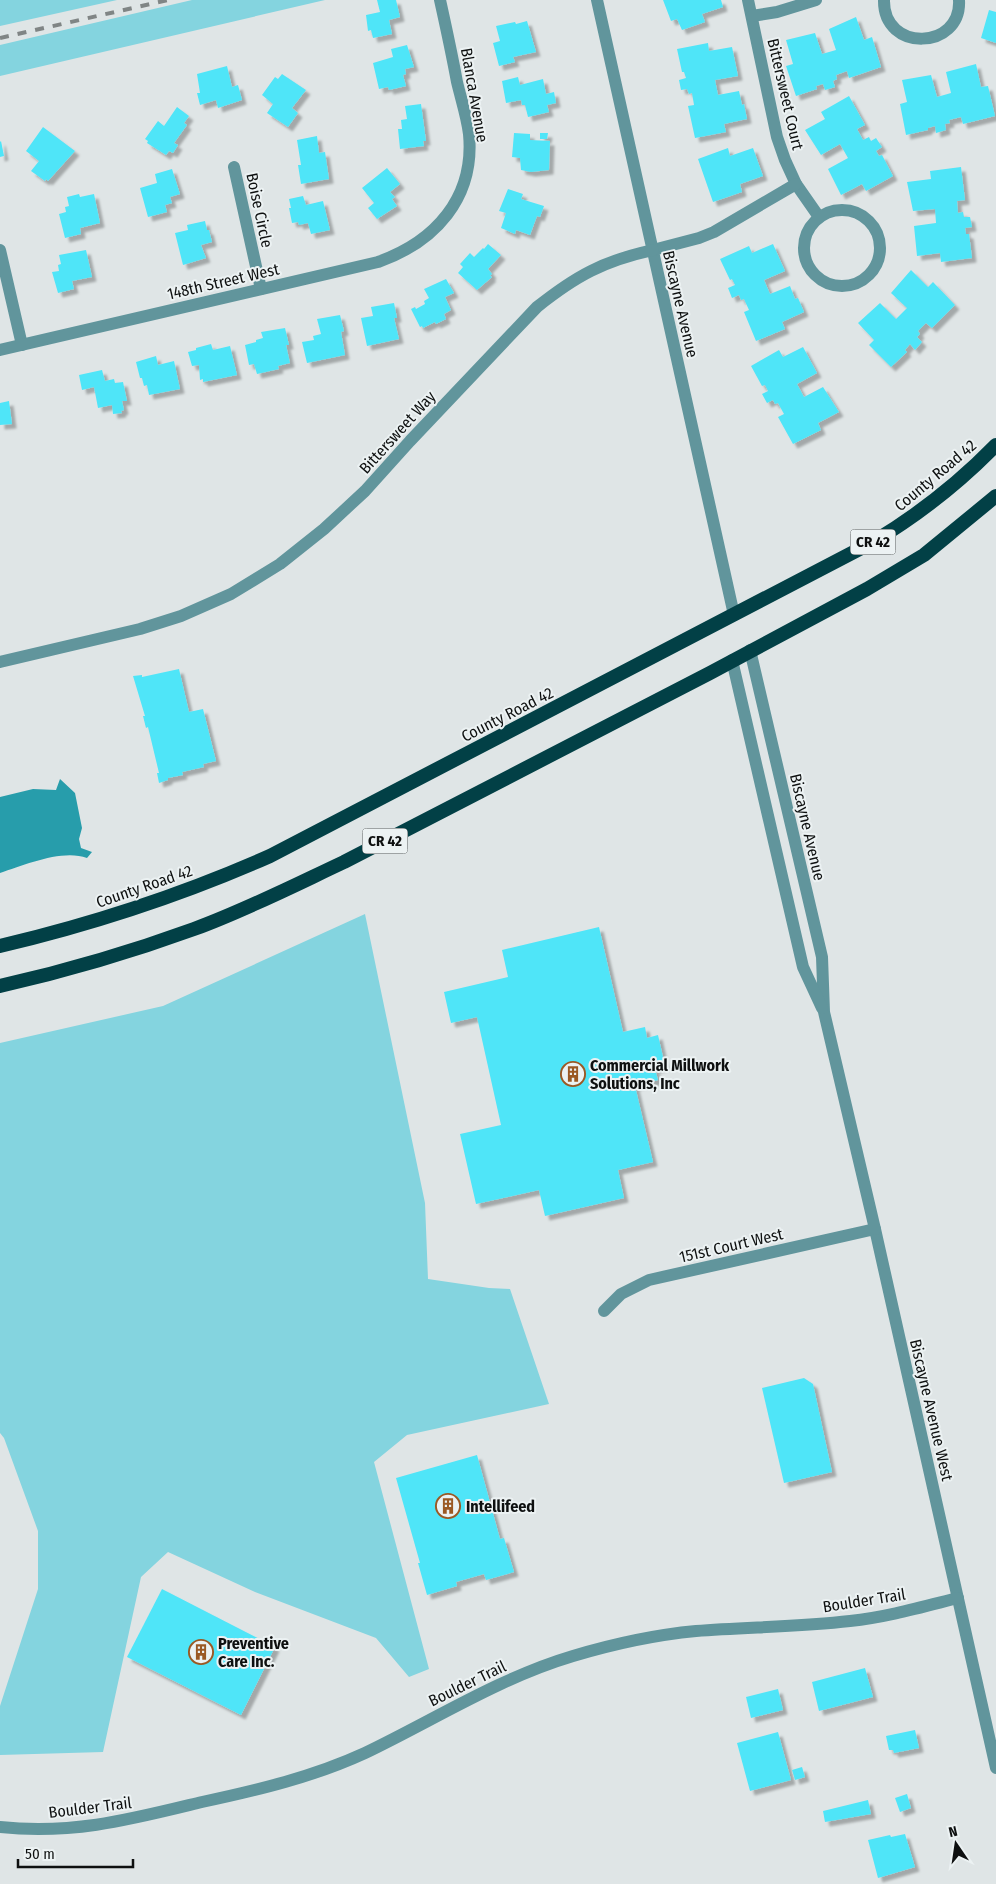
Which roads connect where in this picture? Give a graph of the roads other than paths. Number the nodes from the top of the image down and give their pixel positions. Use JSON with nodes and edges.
{"nodes":[{"id":1,"x":440,"y":0,"type":"edge"},
{"id":2,"x":597,"y":0,"type":"edge"},
{"id":3,"x":748,"y":0,"type":"edge"},
{"id":4,"x":816,"y":0,"type":"edge"},
{"id":5,"x":884,"y":0,"type":"edge"},
{"id":6,"x":959,"y":0,"type":"edge"},
{"id":7,"x":752,"y":16,"type":"junction"},
{"id":8,"x":234,"y":167,"type":"dead end"},
{"id":9,"x":796,"y":184,"type":"junction"},
{"id":10,"x":819,"y":217,"type":"junction"},
{"id":11,"x":443,"y":220,"type":"joint"},
{"id":12,"x":0,"y":250,"type":"edge"},
{"id":13,"x":652,"y":250,"type":"junction"},
{"id":14,"x":261,"y":289,"type":"junction"},
{"id":15,"x":22,"y":345,"type":"junction"},
{"id":16,"x":0,"y":350,"type":"edge"},
{"id":17,"x":996,"y":446,"type":"edge"},
{"id":18,"x":996,"y":496,"type":"edge"},
{"id":19,"x":734,"y":616,"type":"junction"},
{"id":20,"x":750,"y":650,"type":"junction"},
{"id":21,"x":732,"y":660,"type":"junction"},
{"id":22,"x":0,"y":662,"type":"edge"},
{"id":23,"x":0,"y":946,"type":"edge"},
{"id":24,"x":0,"y":986,"type":"edge"},
{"id":25,"x":824,"y":1012,"type":"junction"},
{"id":26,"x":875,"y":1229,"type":"junction"},
{"id":27,"x":604,"y":1311,"type":"dead end"},
{"id":28,"x":958,"y":1598,"type":"junction"},
{"id":29,"x":996,"y":1768,"type":"edge"},
{"id":30,"x":0,"y":1827,"type":"edge"}],
"edges":[{"from":1,"to":11,"type":"street","name":"Blanca Avenue"},
{"from":2,"to":13,"type":"street","name":"Biscayne Avenue"},
{"from":3,"to":7,"type":"street","name":"Bittersweet Court"},
{"from":4,"to":7,"type":"street"},
{"from":5,"to":6,"type":"street"},
{"from":7,"to":9,"type":"street","name":"Bittersweet Court"},
{"from":8,"to":14,"type":"street","name":"Boise Circle"},
{"from":9,"to":10,"type":"street","name":"Bittersweet Court"},
{"from":9,"to":13,"type":"street","name":"Bittersweet Way"},
{"from":10,"to":10,"type":"street"},
{"from":11,"to":14,"type":"street","name":"148th Street West"},
{"from":12,"to":15,"type":"street"},
{"from":13,"to":19,"type":"street","name":"Biscayne Avenue"},
{"from":13,"to":22,"type":"street","name":"Bittersweet Way"},
{"from":14,"to":15,"type":"street","name":"148th Street West"},
{"from":15,"to":16,"type":"street","name":"148th Street West"},
{"from":17,"to":19,"type":"highway","name":"County Road 42","number":"CR 42"},
{"from":18,"to":20,"type":"highway","number":"CR 42"},
{"from":19,"to":23,"type":"highway","name":"County Road 42","number":"CR 42"},
{"from":20,"to":21,"type":"highway","number":"CR 42"},
{"from":20,"to":25,"type":"street","name":"Biscayne Avenue"},
{"from":21,"to":24,"type":"highway","number":"CR 42"},
{"from":21,"to":25,"type":"street","name":"Biscayne Avenue"},
{"from":25,"to":26,"type":"street","name":"Biscayne Avenue"},
{"from":26,"to":27,"type":"street","name":"151st Court West"},
{"from":26,"to":28,"type":"street","name":"Biscayne Avenue West"},
{"from":28,"to":29,"type":"street"},
{"from":28,"to":30,"type":"street","name":"Boulder Trail"}]}
